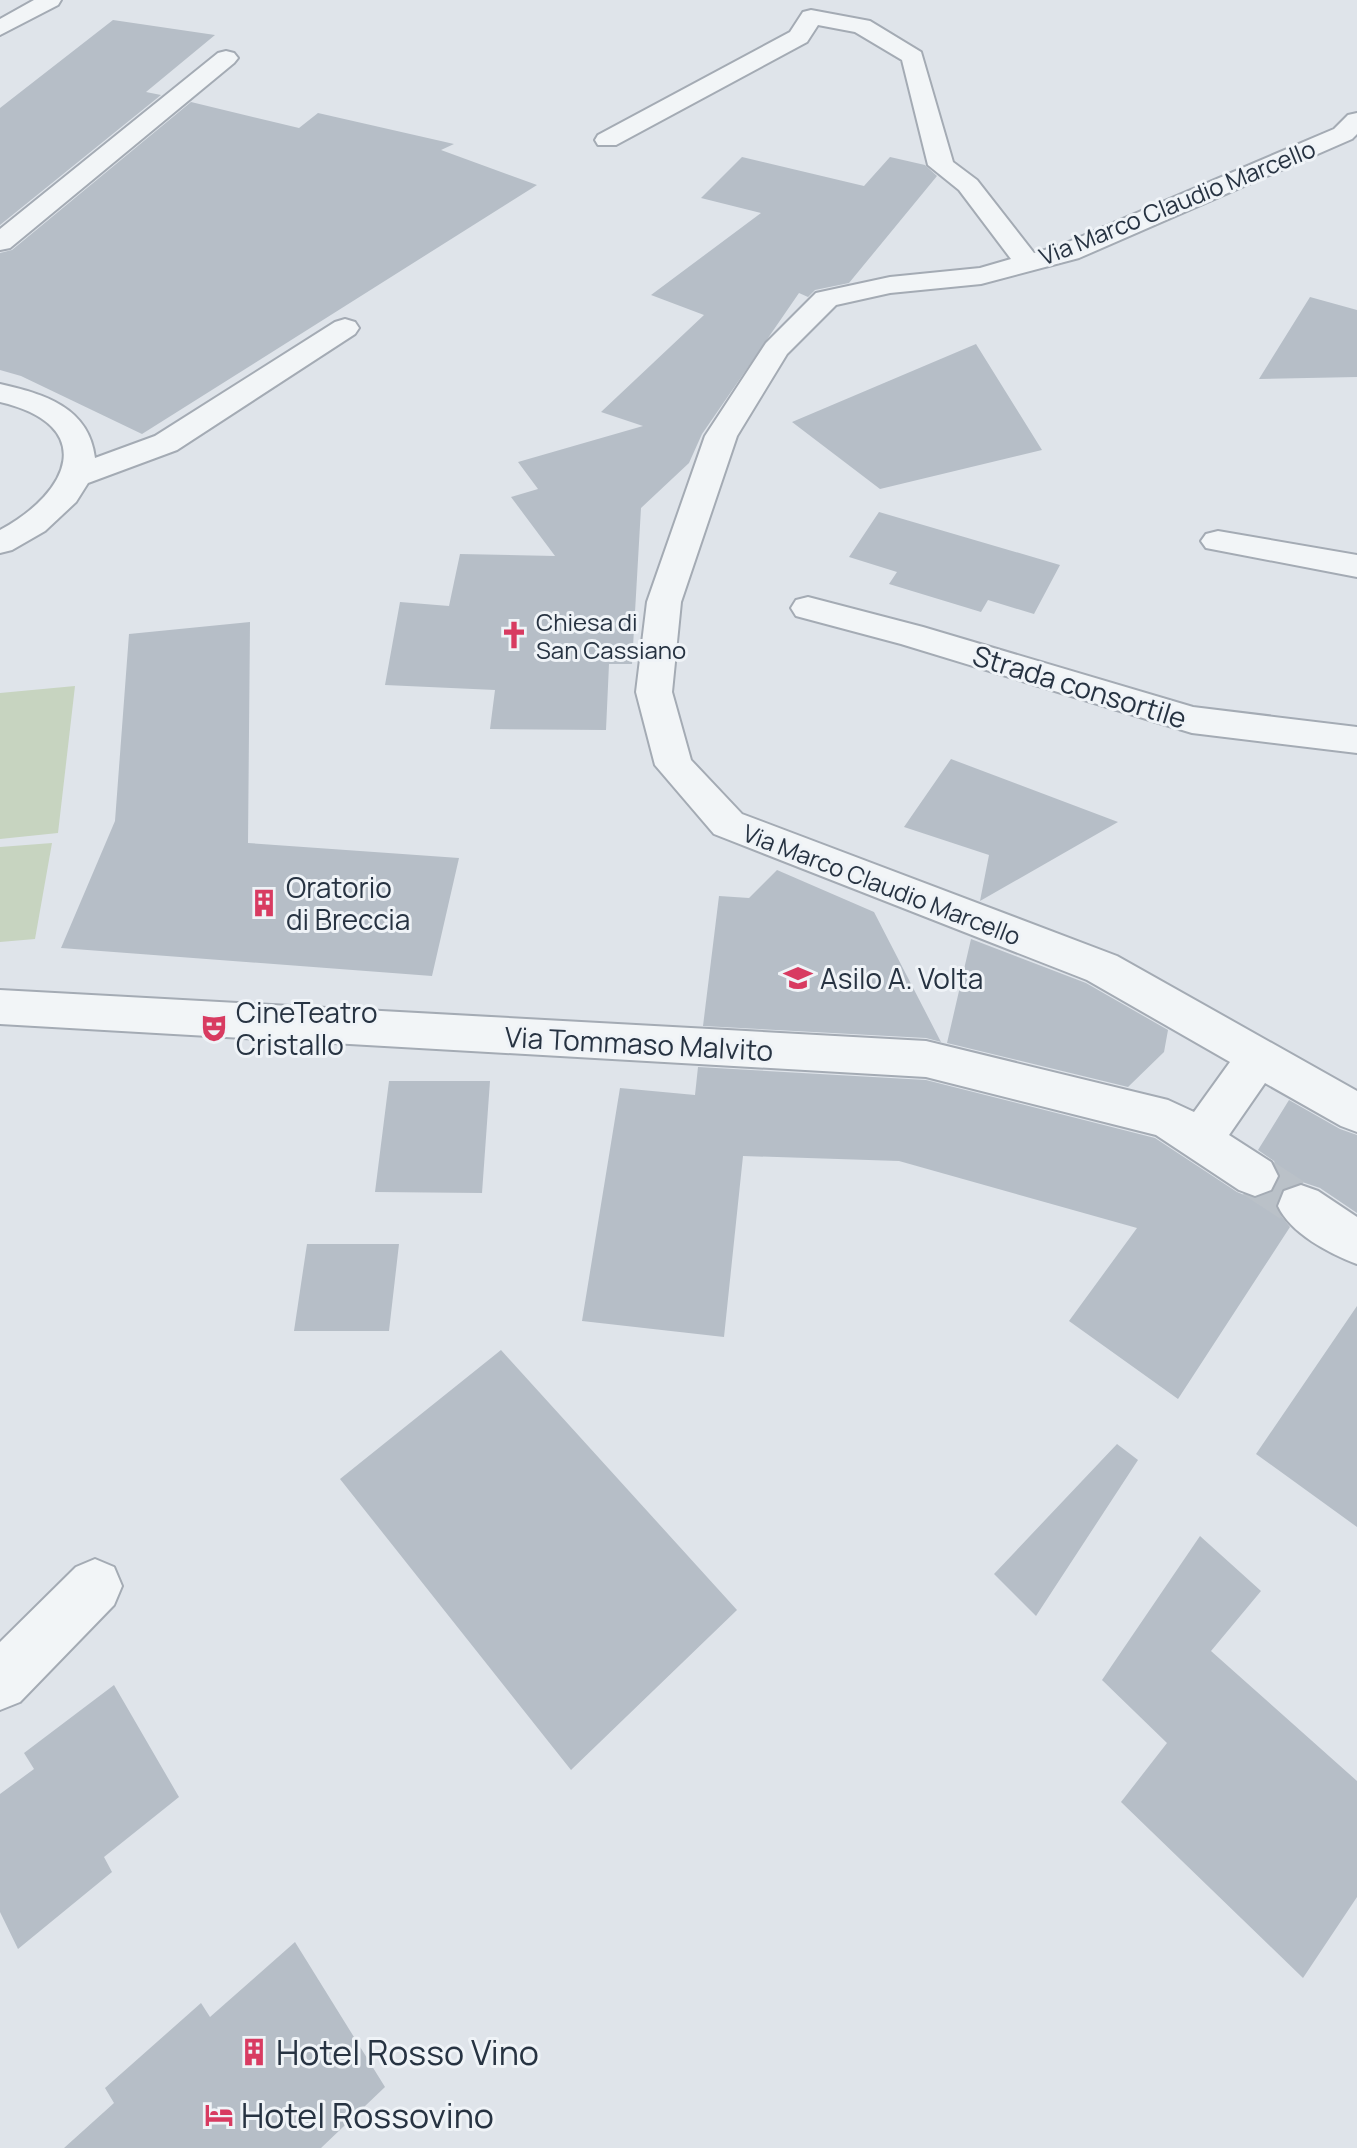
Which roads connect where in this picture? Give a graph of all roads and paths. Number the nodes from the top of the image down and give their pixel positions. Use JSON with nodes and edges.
{"nodes":[{"id":1,"x":50,"y":0,"type":"edge"},
{"id":2,"x":0,"y":28,"type":"edge"},
{"id":3,"x":226,"y":58,"type":"dead end"},
{"id":4,"x":1357,"y":120,"type":"edge"},
{"id":5,"x":607,"y":140,"type":"dead end"},
{"id":6,"x":0,"y":242,"type":"edge"},
{"id":7,"x":1028,"y":263,"type":"junction"},
{"id":8,"x":345,"y":328,"type":"dead end"},
{"id":9,"x":0,"y":393,"type":"edge"},
{"id":10,"x":76,"y":476,"type":"junction"},
{"id":11,"x":1218,"y":541,"type":"dead end"},
{"id":12,"x":0,"y":543,"type":"edge"},
{"id":13,"x":1357,"y":566,"type":"edge"},
{"id":14,"x":808,"y":608,"type":"dead end"},
{"id":15,"x":1357,"y":740,"type":"edge"},
{"id":16,"x":0,"y":1007,"type":"edge"},
{"id":17,"x":1258,"y":1058,"type":"junction"},
{"id":18,"x":1357,"y":1113,"type":"edge"},
{"id":19,"x":1200,"y":1140,"type":"junction"},
{"id":20,"x":1255,"y":1176,"type":"tunnel mouth"},
{"id":21,"x":1301,"y":1206,"type":"tunnel mouth"},
{"id":22,"x":1357,"y":1243,"type":"edge"},
{"id":23,"x":95,"y":1586,"type":"dead end"},
{"id":24,"x":0,"y":1682,"type":"edge"}],
"edges":[{"from":1,"to":2,"type":"street"},
{"from":3,"to":6,"type":"street"},
{"from":4,"to":7,"type":"street","name":"Via Marco Claudio Marcello"},
{"from":5,"to":7,"type":"street"},
{"from":7,"to":17,"type":"street","name":"Via Marco Claudio Marcello"},
{"from":8,"to":10,"type":"street"},
{"from":9,"to":10,"type":"street"},
{"from":10,"to":12,"type":"street"},
{"from":11,"to":13,"type":"street"},
{"from":14,"to":15,"type":"street","name":"Strada consortile"},
{"from":16,"to":19,"type":"street","name":"Via Tommaso Malvito"},
{"from":17,"to":18,"type":"street","name":"Via Marco Claudio Marcello"},
{"from":17,"to":19,"type":"street"},
{"from":19,"to":20,"type":"street","name":"Via Tommaso Malvito"},
{"from":21,"to":22,"type":"street"},
{"from":23,"to":24,"type":"street"}]}
